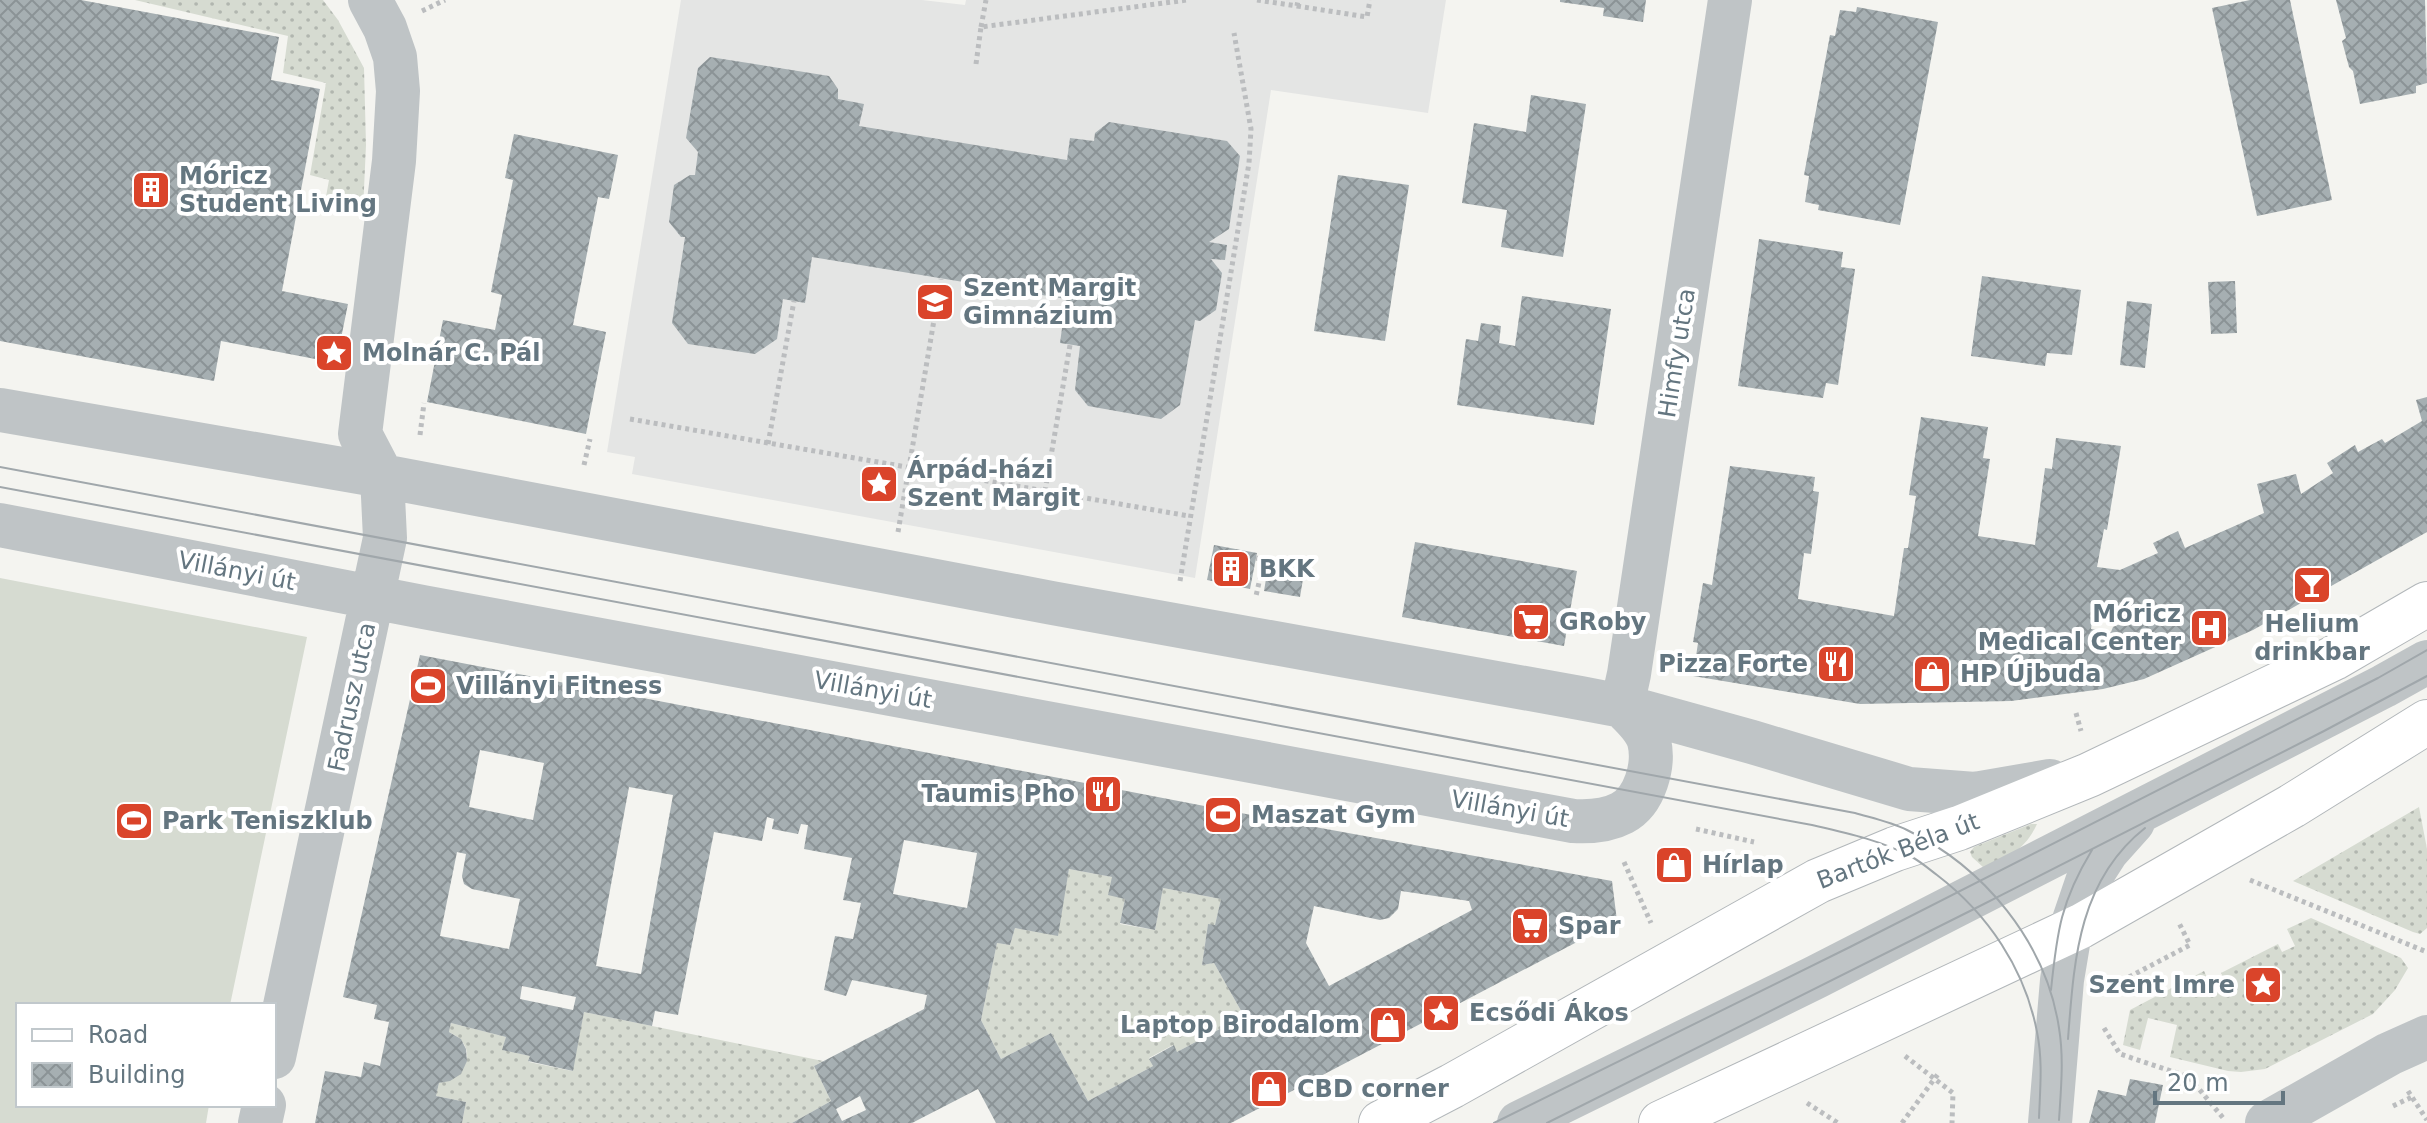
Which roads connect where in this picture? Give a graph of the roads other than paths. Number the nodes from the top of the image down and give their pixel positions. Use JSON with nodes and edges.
{"nodes":[{"id":1,"x":370,"y":0,"type":"edge"},
{"id":2,"x":1730,"y":0,"type":"edge"},
{"id":3,"x":0,"y":410,"type":"edge"},
{"id":4,"x":382,"y":476,"type":"junction"},
{"id":5,"x":0,"y":525,"type":"edge"},
{"id":6,"x":373,"y":597,"type":"junction"},
{"id":7,"x":2417,"y":616,"type":"edge"},
{"id":8,"x":2343,"y":653,"type":"junction"},
{"id":9,"x":2412,"y":676,"type":"edge"},
{"id":10,"x":1622,"y":706,"type":"junction"},
{"id":11,"x":2427,"y":722,"type":"edge"},
{"id":12,"x":2385,"y":748,"type":"junction"},
{"id":13,"x":2089,"y":775,"type":"junction"},
{"id":14,"x":2157,"y":803,"type":"junction"},
{"id":15,"x":2070,"y":932,"type":"junction"},
{"id":16,"x":2427,"y":1037,"type":"edge"},
{"id":17,"x":276,"y":1048,"type":"edge"},
{"id":18,"x":1427,"y":1108,"type":"edge"},
{"id":19,"x":1381,"y":1123,"type":"edge"},
{"id":20,"x":1519,"y":1123,"type":"edge"},
{"id":21,"x":1661,"y":1123,"type":"edge"},
{"id":22,"x":2050,"y":1123,"type":"edge"},
{"id":23,"x":2267,"y":1123,"type":"edge"}],
"edges":[{"from":1,"to":4,"type":"street"},
{"from":2,"to":10,"type":"street","name":"Himfy utca"},
{"from":3,"to":4,"type":"street"},
{"from":4,"to":6,"type":"street","name":"Fadrusz utca"},
{"from":4,"to":10,"type":"street"},
{"from":5,"to":6,"type":"street","name":"Villányi út"},
{"from":6,"to":10,"type":"street","name":"Villányi út"},
{"from":6,"to":17,"type":"street","name":"Fadrusz utca"},
{"from":7,"to":8,"type":"main road","name":"Bartók Béla út"},
{"from":8,"to":9,"type":"street"},
{"from":8,"to":13,"type":"main road","name":"Bartók Béla út"},
{"from":9,"to":12,"type":"street"},
{"from":9,"to":14,"type":"street"},
{"from":10,"to":13,"type":"street"},
{"from":11,"to":12,"type":"main road"},
{"from":12,"to":15,"type":"main road"},
{"from":13,"to":18,"type":"main road","name":"Bartók Béla út"},
{"from":14,"to":15,"type":"street"},
{"from":14,"to":20,"type":"street"},
{"from":15,"to":21,"type":"main road"},
{"from":15,"to":22,"type":"street"},
{"from":16,"to":23,"type":"street"},
{"from":18,"to":19,"type":"main road","name":"Bartók Béla út"}]}
